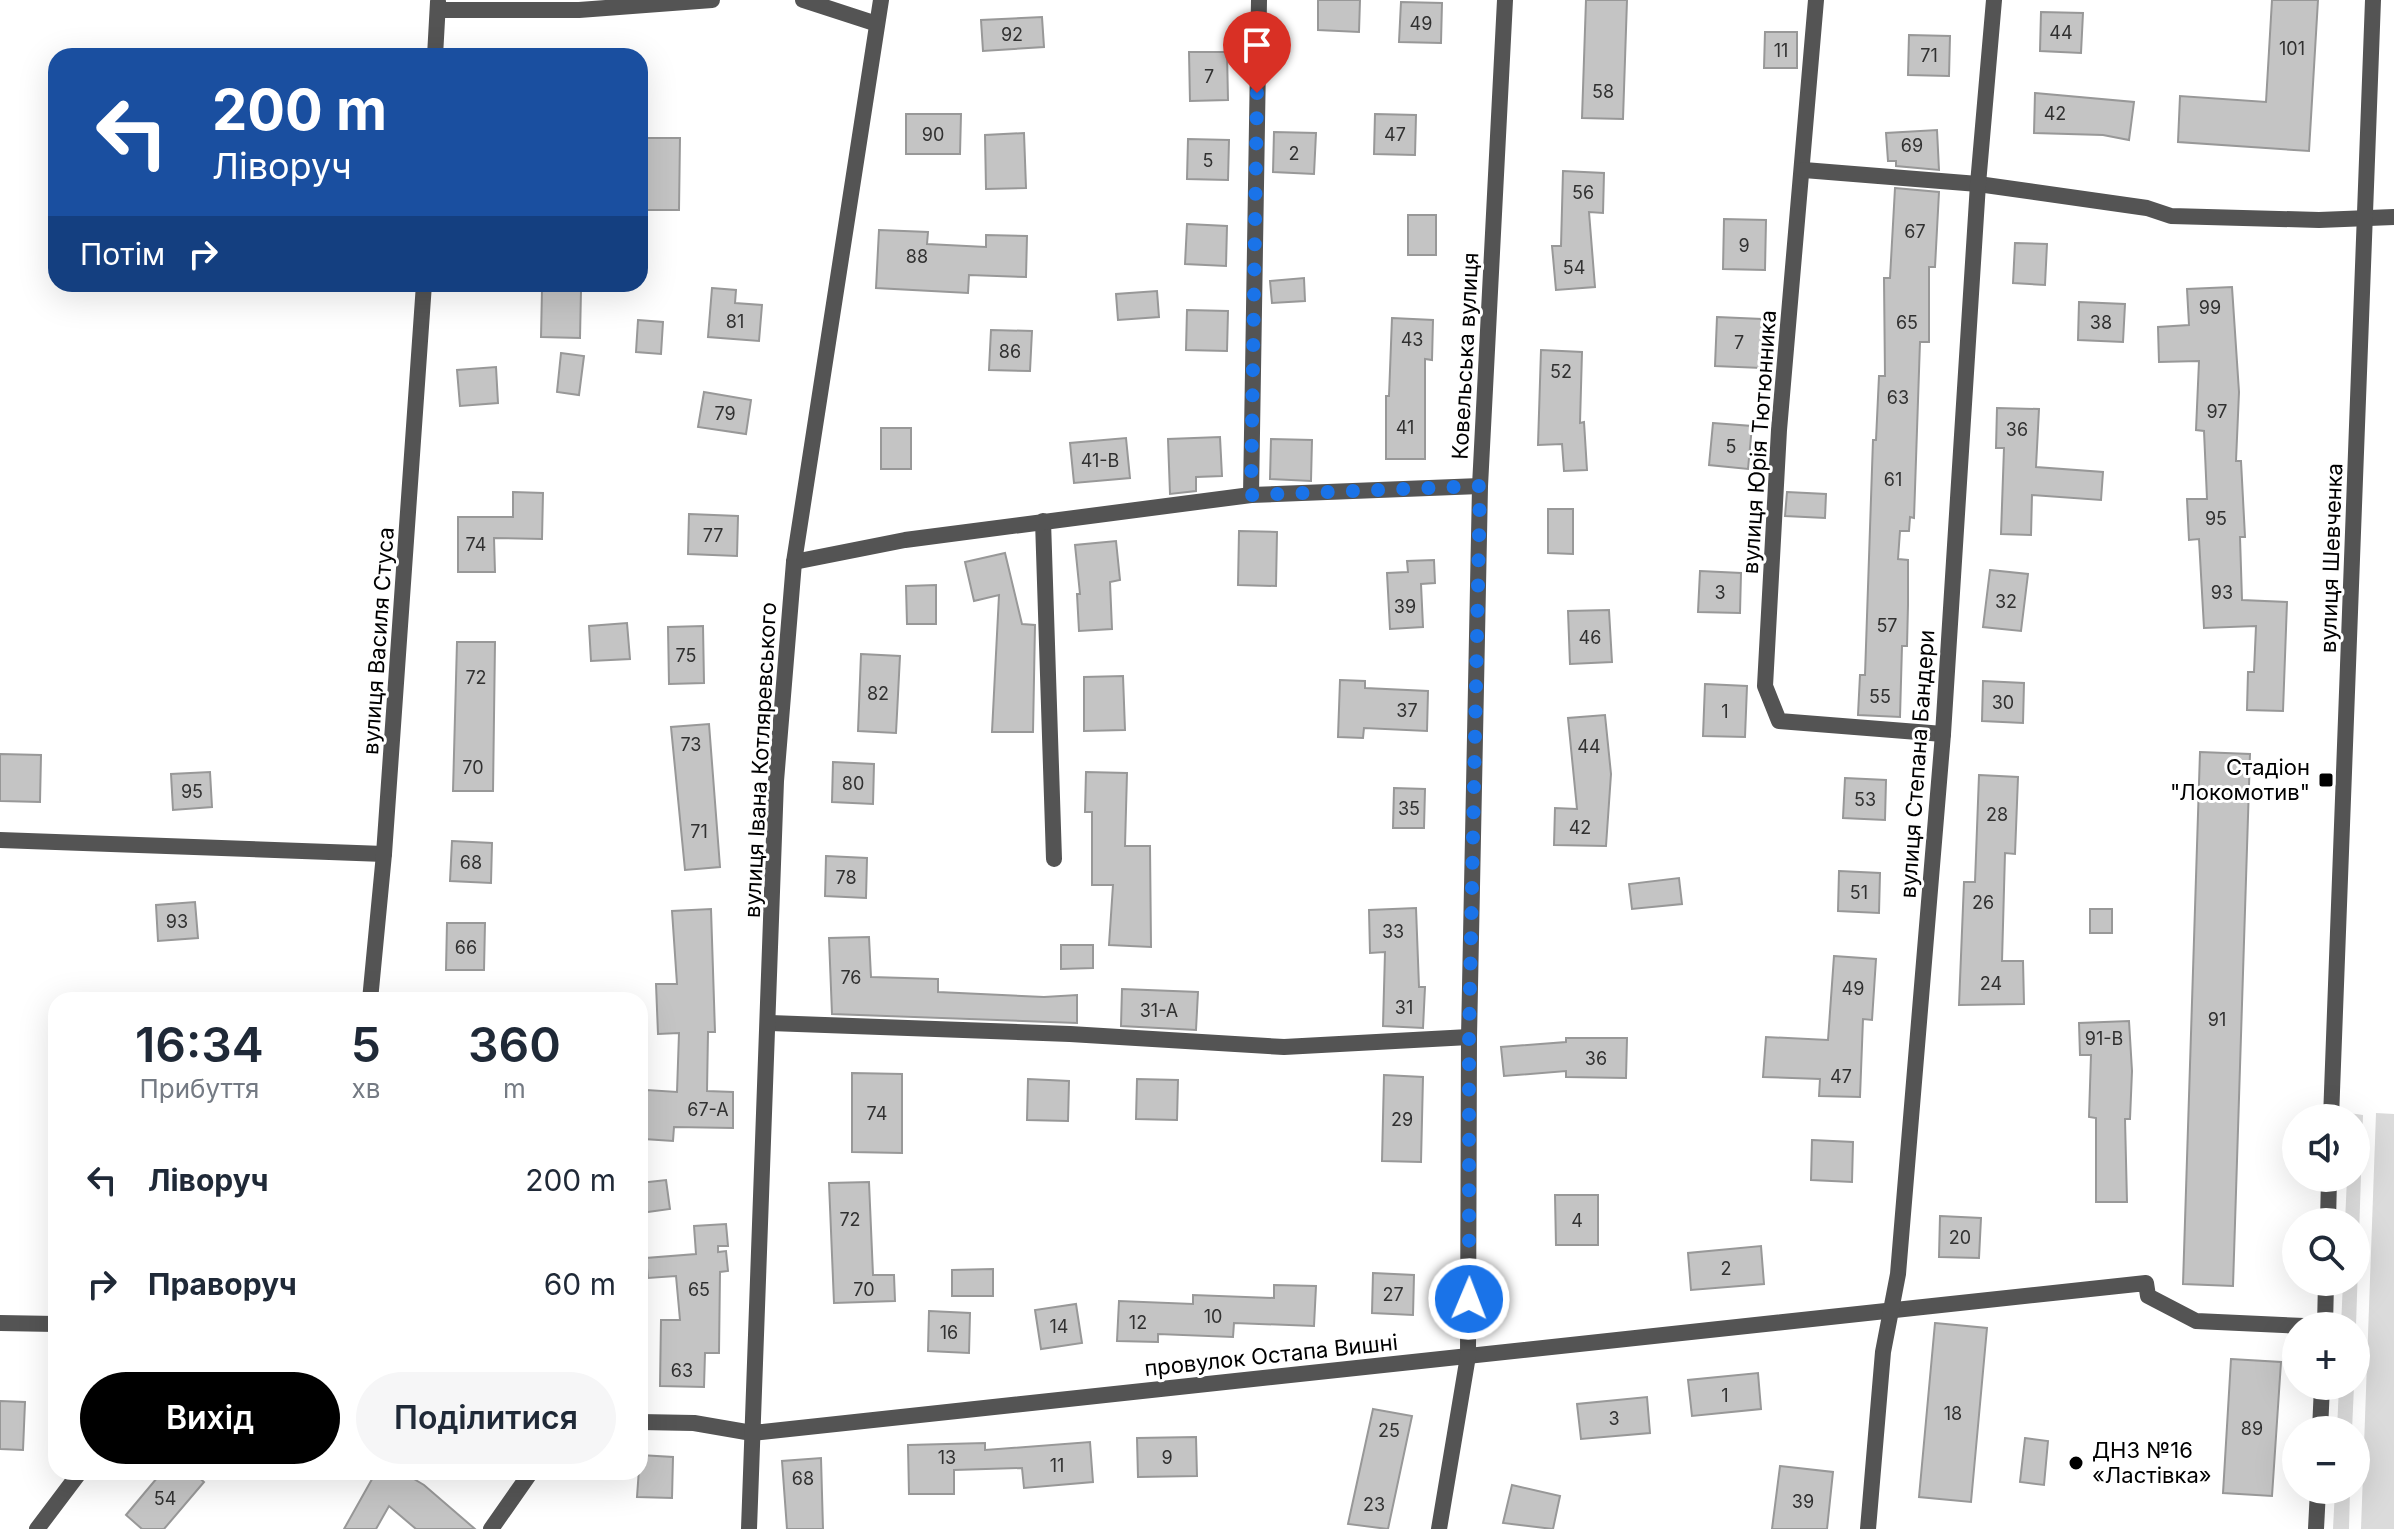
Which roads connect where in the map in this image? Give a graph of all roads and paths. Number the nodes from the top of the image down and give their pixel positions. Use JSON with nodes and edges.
{"nodes":[{"id":1,"x":712,"y":0,"type":"edge"},
{"id":2,"x":803,"y":0,"type":"edge"},
{"id":3,"x":881,"y":0,"type":"edge"},
{"id":4,"x":1259,"y":0,"type":"edge"},
{"id":5,"x":1505,"y":0,"type":"edge"},
{"id":6,"x":1816,"y":0,"type":"edge"},
{"id":7,"x":1994,"y":0,"type":"edge"},
{"id":8,"x":2373,"y":0,"type":"edge"},
{"id":9,"x":438,"y":5,"type":"edge"},
{"id":10,"x":877,"y":24,"type":"junction"},
{"id":11,"x":435,"y":48,"type":"edge"},
{"id":12,"x":1804,"y":170,"type":"junction"},
{"id":13,"x":1978,"y":184,"type":"junction"},
{"id":14,"x":2394,"y":217,"type":"edge"},
{"id":15,"x":2366,"y":218,"type":"junction"},
{"id":16,"x":423,"y":292,"type":"edge"},
{"id":17,"x":1480,"y":486,"type":"junction"},
{"id":18,"x":1251,"y":495,"type":"junction"},
{"id":19,"x":1043,"y":521,"type":"junction"},
{"id":20,"x":794,"y":562,"type":"junction"},
{"id":21,"x":1943,"y":734,"type":"junction"},
{"id":22,"x":0,"y":840,"type":"edge"},
{"id":23,"x":384,"y":854,"type":"junction"},
{"id":24,"x":1054,"y":859,"type":"dead end"},
{"id":25,"x":371,"y":992,"type":"edge"},
{"id":26,"x":770,"y":1023,"type":"junction"},
{"id":27,"x":1469,"y":1037,"type":"junction"},
{"id":28,"x":2332,"y":1104,"type":"edge"},
{"id":29,"x":1890,"y":1313,"type":"junction"},
{"id":30,"x":0,"y":1323,"type":"edge"},
{"id":31,"x":48,"y":1324,"type":"edge"},
{"id":32,"x":2282,"y":1325,"type":"edge"},
{"id":33,"x":1468,"y":1356,"type":"junction"},
{"id":34,"x":648,"y":1422,"type":"edge"},
{"id":35,"x":752,"y":1433,"type":"junction"},
{"id":36,"x":74,"y":1480,"type":"edge"},
{"id":37,"x":525,"y":1480,"type":"edge"},
{"id":38,"x":2317,"y":1504,"type":"edge"},
{"id":39,"x":37,"y":1529,"type":"edge"},
{"id":40,"x":491,"y":1529,"type":"edge"},
{"id":41,"x":749,"y":1529,"type":"edge"},
{"id":42,"x":1439,"y":1529,"type":"edge"},
{"id":43,"x":1868,"y":1529,"type":"edge"},
{"id":44,"x":2316,"y":1529,"type":"edge"}],
"edges":[{"from":1,"to":9,"type":"street"},
{"from":2,"to":10,"type":"street"},
{"from":3,"to":10,"type":"street","name":"вулиця Івана Котляревського"},
{"from":4,"to":18,"type":"street"},
{"from":5,"to":17,"type":"street","name":"Ковельська вулиця"},
{"from":6,"to":12,"type":"street","name":"вулиця Юрія Тютюнника"},
{"from":7,"to":13,"type":"street","name":"вулиця Степана Бандери"},
{"from":8,"to":15,"type":"street","name":"вулиця Шевченка"},
{"from":9,"to":11,"type":"street"},
{"from":10,"to":20,"type":"street","name":"вулиця Івана Котляревського"},
{"from":12,"to":13,"type":"street"},
{"from":12,"to":21,"type":"street","name":"вулиця Юрія Тютюнника"},
{"from":13,"to":15,"type":"street"},
{"from":13,"to":21,"type":"street","name":"вулиця Степана Бандери"},
{"from":14,"to":15,"type":"street"},
{"from":15,"to":28,"type":"street","name":"вулиця Шевченка"},
{"from":16,"to":23,"type":"street","name":"вулиця Василя Стуса"},
{"from":17,"to":18,"type":"street"},
{"from":17,"to":27,"type":"street","name":"Ковельська вулиця"},
{"from":18,"to":19,"type":"street"},
{"from":19,"to":20,"type":"street"},
{"from":19,"to":24,"type":"street"},
{"from":20,"to":26,"type":"street","name":"вулиця Івана Котляревського"},
{"from":21,"to":29,"type":"street","name":"вулиця Степана Бандери"},
{"from":22,"to":23,"type":"street"},
{"from":23,"to":25,"type":"street","name":"вулиця Василя Стуса"},
{"from":26,"to":27,"type":"street"},
{"from":26,"to":35,"type":"street","name":"вулиця Івана Котляревського"},
{"from":27,"to":33,"type":"street","name":"Ковельська вулиця"},
{"from":29,"to":32,"type":"street","name":"провулок Остапа Вишні"},
{"from":29,"to":33,"type":"street","name":"провулок Остапа Вишні"},
{"from":29,"to":43,"type":"street","name":"вулиця Степана Бандери"},
{"from":30,"to":31,"type":"street"},
{"from":33,"to":35,"type":"street","name":"провулок Остапа Вишні"},
{"from":33,"to":42,"type":"street","name":"Ковельська вулиця"},
{"from":34,"to":35,"type":"street","name":"провулок Остапа Вишні"},
{"from":35,"to":41,"type":"street","name":"вулиця Івана Котляревського"},
{"from":36,"to":39,"type":"street"},
{"from":37,"to":40,"type":"street"},
{"from":38,"to":44,"type":"street"}]}
